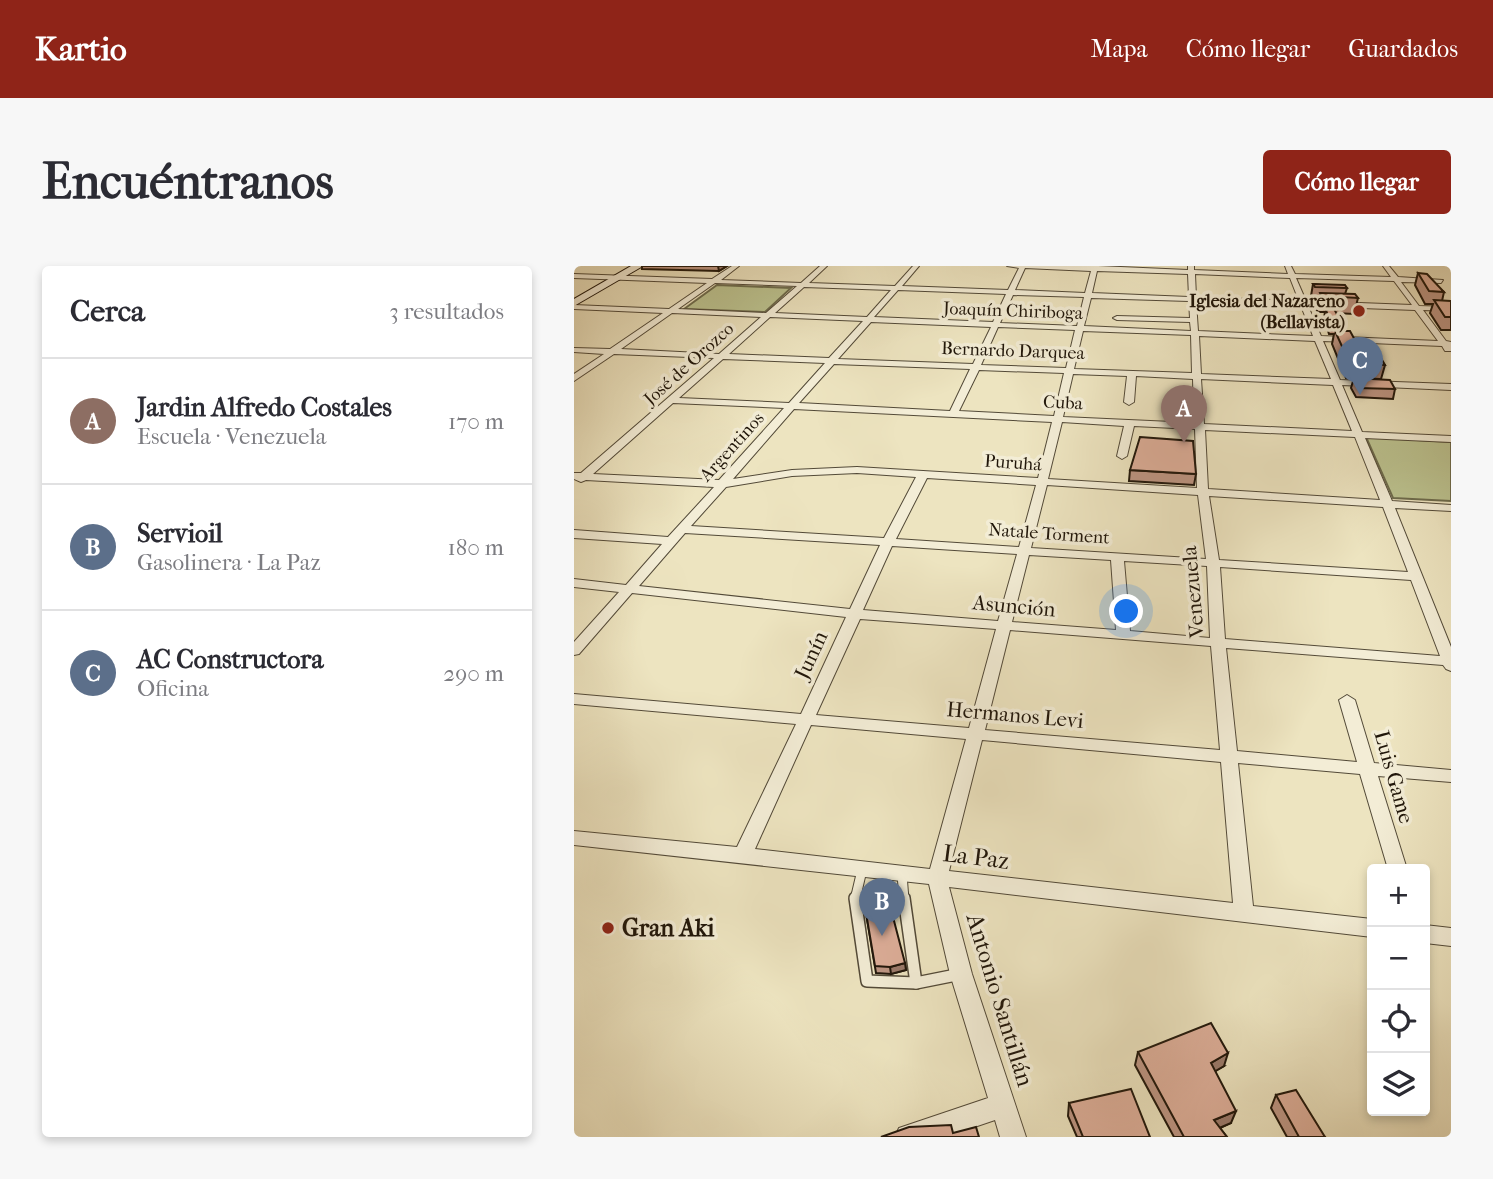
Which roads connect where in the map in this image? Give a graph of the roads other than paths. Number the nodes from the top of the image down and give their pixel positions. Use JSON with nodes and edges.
{"nodes":[{"id":1,"x":638,"y":266,"type":"edge"},
{"id":2,"x":736,"y":266,"type":"edge"},
{"id":3,"x":824,"y":266,"type":"edge"},
{"id":4,"x":916,"y":266,"type":"edge"},
{"id":5,"x":1010,"y":266,"type":"edge"},
{"id":6,"x":1023,"y":266,"type":"edge"},
{"id":7,"x":1288,"y":266,"type":"edge"},
{"id":8,"x":1095,"y":267,"type":"edge"},
{"id":9,"x":1386,"y":268,"type":"edge"},
{"id":10,"x":1191,"y":269,"type":"edge"},
{"id":11,"x":1402,"y":270,"type":"dead end"},
{"id":12,"x":574,"y":276,"type":"edge"},
{"id":13,"x":1294,"y":276,"type":"junction"},
{"id":14,"x":617,"y":278,"type":"junction"},
{"id":15,"x":1394,"y":279,"type":"junction"},
{"id":16,"x":714,"y":281,"type":"junction"},
{"id":17,"x":1441,"y":281,"type":"junction"},
{"id":18,"x":1451,"y":283,"type":"edge"},
{"id":19,"x":802,"y":285,"type":"junction"},
{"id":20,"x":896,"y":288,"type":"junction"},
{"id":21,"x":1013,"y":293,"type":"junction"},
{"id":22,"x":1086,"y":295,"type":"junction"},
{"id":23,"x":1193,"y":299,"type":"junction"},
{"id":24,"x":1304,"y":304,"type":"junction"},
{"id":25,"x":574,"y":305,"type":"edge"},
{"id":26,"x":1417,"y":308,"type":"junction"},
{"id":27,"x":1451,"y":309,"type":"edge"},
{"id":28,"x":671,"y":311,"type":"junction"},
{"id":29,"x":765,"y":317,"type":"junction"},
{"id":30,"x":1117,"y":318,"type":"dead end"},
{"id":31,"x":866,"y":321,"type":"junction"},
{"id":32,"x":996,"y":326,"type":"junction"},
{"id":33,"x":1194,"y":327,"type":"junction"},
{"id":34,"x":1079,"y":329,"type":"junction"},
{"id":35,"x":1319,"y":338,"type":"junction"},
{"id":36,"x":1447,"y":344,"type":"edge"},
{"id":37,"x":574,"y":350,"type":"edge"},
{"id":38,"x":615,"y":352,"type":"junction"},
{"id":39,"x":1451,"y":354,"type":"edge"},
{"id":40,"x":721,"y":358,"type":"junction"},
{"id":41,"x":832,"y":360,"type":"junction"},
{"id":42,"x":976,"y":365,"type":"junction"},
{"id":43,"x":1071,"y":369,"type":"junction"},
{"id":44,"x":1132,"y":372,"type":"junction"},
{"id":45,"x":1197,"y":375,"type":"junction"},
{"id":46,"x":574,"y":378,"type":"edge"},
{"id":47,"x":1335,"y":382,"type":"junction"},
{"id":48,"x":1451,"y":387,"type":"edge"},
{"id":49,"x":673,"y":400,"type":"junction"},
{"id":50,"x":1129,"y":402,"type":"dead end"},
{"id":51,"x":792,"y":406,"type":"junction"},
{"id":52,"x":954,"y":414,"type":"junction"},
{"id":53,"x":1058,"y":419,"type":"junction"},
{"id":54,"x":1130,"y":422,"type":"junction"},
{"id":55,"x":1200,"y":426,"type":"junction"},
{"id":56,"x":1357,"y":434,"type":"junction"},
{"id":57,"x":1451,"y":439,"type":"edge"},
{"id":58,"x":1122,"y":456,"type":"dead end"},
{"id":59,"x":923,"y":475,"type":"junction"},
{"id":60,"x":577,"y":479,"type":"edge"},
{"id":61,"x":1042,"y":483,"type":"junction"},
{"id":62,"x":723,"y":484,"type":"junction"},
{"id":63,"x":1203,"y":493,"type":"junction"},
{"id":64,"x":1388,"y":505,"type":"junction"},
{"id":65,"x":1451,"y":508,"type":"edge"},
{"id":66,"x":681,"y":528,"type":"junction"},
{"id":67,"x":574,"y":534,"type":"edge"},
{"id":68,"x":670,"y":541,"type":"junction"},
{"id":69,"x":888,"y":542,"type":"junction"},
{"id":70,"x":1024,"y":550,"type":"junction"},
{"id":71,"x":1117,"y":556,"type":"junction"},
{"id":72,"x":1213,"y":563,"type":"junction"},
{"id":73,"x":1415,"y":576,"type":"junction"},
{"id":74,"x":574,"y":583,"type":"edge"},
{"id":75,"x":629,"y":590,"type":"junction"},
{"id":76,"x":855,"y":614,"type":"junction"},
{"id":77,"x":1004,"y":626,"type":"junction"},
{"id":78,"x":1123,"y":635,"type":"junction"},
{"id":79,"x":1218,"y":643,"type":"junction"},
{"id":80,"x":574,"y":652,"type":"edge"},
{"id":81,"x":1450,"y":663,"type":"edge"},
{"id":82,"x":574,"y":699,"type":"edge"},
{"id":83,"x":1347,"y":701,"type":"dead end"},
{"id":84,"x":806,"y":719,"type":"junction"},
{"id":85,"x":975,"y":734,"type":"junction"},
{"id":86,"x":1229,"y":757,"type":"junction"},
{"id":87,"x":1367,"y":769,"type":"junction"},
{"id":88,"x":1451,"y":776,"type":"edge"},
{"id":89,"x":574,"y":838,"type":"edge"},
{"id":90,"x":743,"y":855,"type":"junction"},
{"id":91,"x":1395,"y":864,"type":"edge"},
{"id":92,"x":862,"y":870,"type":"junction"},
{"id":93,"x":937,"y":878,"type":"junction"},
{"id":94,"x":903,"y":884,"type":"junction"},
{"id":95,"x":856,"y":895,"type":"junction"},
{"id":96,"x":1244,"y":914,"type":"junction"},
{"id":97,"x":1367,"y":927,"type":"edge"},
{"id":98,"x":1430,"y":935,"type":"edge"},
{"id":99,"x":1451,"y":937,"type":"edge"},
{"id":100,"x":961,"y":974,"type":"junction"},
{"id":101,"x":916,"y":983,"type":"junction"},
{"id":102,"x":1003,"y":1105,"type":"junction"},
{"id":103,"x":908,"y":1137,"type":"edge"},
{"id":104,"x":1013,"y":1137,"type":"edge"}],
"edges":[{"from":1,"to":14,"type":"main road"},
{"from":2,"to":16,"type":"street"},
{"from":3,"to":19,"type":"street","name":"José de Orozco"},
{"from":4,"to":20,"type":"street","name":"Argentinos"},
{"from":5,"to":6,"type":"street"},
{"from":6,"to":8,"type":"street"},
{"from":6,"to":21,"type":"street"},
{"from":7,"to":13,"type":"street"},
{"from":8,"to":10,"type":"street"},
{"from":8,"to":22,"type":"street"},
{"from":9,"to":11,"type":"street"},
{"from":9,"to":15,"type":"street"},
{"from":9,"to":17,"type":"street"},
{"from":10,"to":13,"type":"street"},
{"from":10,"to":23,"type":"street","name":"Venezuela"},
{"from":12,"to":14,"type":"street"},
{"from":13,"to":15,"type":"street"},
{"from":13,"to":24,"type":"street"},
{"from":14,"to":16,"type":"street"},
{"from":14,"to":25,"type":"main road"},
{"from":15,"to":17,"type":"street"},
{"from":15,"to":26,"type":"street"},
{"from":16,"to":19,"type":"street"},
{"from":16,"to":28,"type":"street"},
{"from":17,"to":18,"type":"street"},
{"from":19,"to":20,"type":"street"},
{"from":19,"to":29,"type":"street","name":"José de Orozco"},
{"from":20,"to":21,"type":"street"},
{"from":20,"to":31,"type":"street","name":"Argentinos"},
{"from":21,"to":22,"type":"street"},
{"from":21,"to":32,"type":"street"},
{"from":22,"to":23,"type":"street"},
{"from":22,"to":34,"type":"street"},
{"from":23,"to":24,"type":"street"},
{"from":23,"to":33,"type":"street","name":"Venezuela"},
{"from":24,"to":26,"type":"street"},
{"from":24,"to":35,"type":"street"},
{"from":25,"to":28,"type":"street","name":"Joaquín Chiriboga"},
{"from":26,"to":27,"type":"street"},
{"from":26,"to":36,"type":"street"},
{"from":28,"to":29,"type":"street","name":"Joaquín Chiriboga"},
{"from":28,"to":38,"type":"street"},
{"from":29,"to":31,"type":"street","name":"Joaquín Chiriboga"},
{"from":29,"to":40,"type":"street","name":"José de Orozco"},
{"from":30,"to":33,"type":"street"},
{"from":31,"to":32,"type":"street","name":"Joaquín Chiriboga"},
{"from":31,"to":41,"type":"street","name":"Argentinos"},
{"from":32,"to":34,"type":"street","name":"Joaquín Chiriboga"},
{"from":32,"to":42,"type":"street"},
{"from":33,"to":34,"type":"street","name":"Joaquín Chiriboga"},
{"from":33,"to":35,"type":"street","name":"Joaquín Chiriboga"},
{"from":33,"to":45,"type":"street","name":"Venezuela"},
{"from":34,"to":43,"type":"street"},
{"from":35,"to":36,"type":"street","name":"Joaquín Chiriboga"},
{"from":35,"to":47,"type":"street"},
{"from":36,"to":39,"type":"street"},
{"from":37,"to":38,"type":"street","name":"Bernardo Darquea"},
{"from":38,"to":40,"type":"street","name":"Bernardo Darquea"},
{"from":38,"to":46,"type":"street"},
{"from":40,"to":41,"type":"street","name":"Bernardo Darquea"},
{"from":40,"to":49,"type":"street","name":"José de Orozco"},
{"from":41,"to":42,"type":"street","name":"Bernardo Darquea"},
{"from":41,"to":51,"type":"street","name":"Argentinos"},
{"from":42,"to":43,"type":"street","name":"Bernardo Darquea"},
{"from":42,"to":52,"type":"street"},
{"from":43,"to":44,"type":"street","name":"Bernardo Darquea"},
{"from":43,"to":53,"type":"street"},
{"from":44,"to":45,"type":"street","name":"Bernardo Darquea"},
{"from":44,"to":50,"type":"street"},
{"from":45,"to":47,"type":"street","name":"Bernardo Darquea"},
{"from":45,"to":55,"type":"street","name":"Venezuela"},
{"from":47,"to":48,"type":"street","name":"Bernardo Darquea"},
{"from":47,"to":56,"type":"street"},
{"from":49,"to":51,"type":"street","name":"Cuba"},
{"from":49,"to":60,"type":"street","name":"José de Orozco"},
{"from":51,"to":52,"type":"street","name":"Cuba"},
{"from":51,"to":62,"type":"street","name":"Argentinos"},
{"from":52,"to":53,"type":"street","name":"Cuba"},
{"from":53,"to":54,"type":"street","name":"Cuba"},
{"from":53,"to":61,"type":"street"},
{"from":54,"to":55,"type":"street","name":"Cuba"},
{"from":54,"to":58,"type":"street"},
{"from":55,"to":56,"type":"street","name":"Cuba"},
{"from":55,"to":63,"type":"street","name":"Venezuela"},
{"from":56,"to":57,"type":"street","name":"Cuba"},
{"from":56,"to":64,"type":"street"},
{"from":59,"to":61,"type":"street","name":"Puruhá"},
{"from":59,"to":62,"type":"street","name":"Puruhá"},
{"from":59,"to":69,"type":"street","name":"Junín"},
{"from":60,"to":62,"type":"street","name":"Puruhá"},
{"from":61,"to":63,"type":"street","name":"Puruhá"},
{"from":61,"to":70,"type":"street"},
{"from":62,"to":66,"type":"street","name":"Argentinos"},
{"from":63,"to":64,"type":"street","name":"Puruhá"},
{"from":63,"to":72,"type":"street","name":"Venezuela"},
{"from":64,"to":65,"type":"street","name":"Puruhá"},
{"from":64,"to":73,"type":"street"},
{"from":66,"to":68,"type":"street","name":"Argentinos"},
{"from":66,"to":69,"type":"street","name":"Natale Torment"},
{"from":67,"to":68,"type":"street"},
{"from":68,"to":75,"type":"street","name":"Argentinos"},
{"from":69,"to":70,"type":"street","name":"Natale Torment"},
{"from":69,"to":76,"type":"street","name":"Junín"},
{"from":70,"to":71,"type":"street","name":"Natale Torment"},
{"from":70,"to":77,"type":"street"},
{"from":71,"to":72,"type":"street","name":"Natale Torment"},
{"from":71,"to":78,"type":"street"},
{"from":72,"to":73,"type":"street","name":"Natale Torment"},
{"from":72,"to":79,"type":"street","name":"Venezuela"},
{"from":73,"to":81,"type":"street"},
{"from":74,"to":75,"type":"street","name":"Asunción"},
{"from":75,"to":76,"type":"street","name":"Asunción"},
{"from":75,"to":80,"type":"street","name":"Argentinos"},
{"from":76,"to":77,"type":"street","name":"Asunción"},
{"from":76,"to":84,"type":"street","name":"Junín"},
{"from":77,"to":78,"type":"street","name":"Asunción"},
{"from":77,"to":85,"type":"street"},
{"from":78,"to":79,"type":"street","name":"Asunción"},
{"from":79,"to":81,"type":"street","name":"Asunción"},
{"from":79,"to":86,"type":"street","name":"Venezuela"},
{"from":82,"to":84,"type":"street","name":"Hermanos Levi"},
{"from":83,"to":87,"type":"street","name":"Luis Game"},
{"from":84,"to":85,"type":"street","name":"Hermanos Levi"},
{"from":84,"to":90,"type":"street","name":"Junín"},
{"from":85,"to":86,"type":"street","name":"Hermanos Levi"},
{"from":85,"to":93,"type":"street"},
{"from":86,"to":87,"type":"street","name":"Hermanos Levi"},
{"from":86,"to":96,"type":"street","name":"Venezuela"},
{"from":87,"to":88,"type":"street","name":"Hermanos Levi"},
{"from":87,"to":91,"type":"street","name":"Luis Game"},
{"from":89,"to":90,"type":"street","name":"La Paz"},
{"from":90,"to":92,"type":"street","name":"La Paz"},
{"from":92,"to":94,"type":"street","name":"La Paz"},
{"from":92,"to":95,"type":"lane"},
{"from":93,"to":94,"type":"street","name":"La Paz"},
{"from":93,"to":96,"type":"street","name":"La Paz"},
{"from":93,"to":100,"type":"street","name":"Antonio Santillán"},
{"from":94,"to":95,"type":"lane"},
{"from":94,"to":101,"type":"lane"},
{"from":95,"to":101,"type":"lane"},
{"from":96,"to":97,"type":"street","name":"La Paz"},
{"from":98,"to":99,"type":"street"},
{"from":100,"to":101,"type":"lane"},
{"from":100,"to":102,"type":"street","name":"Antonio Santillán"},
{"from":102,"to":103,"type":"street"},
{"from":102,"to":104,"type":"street","name":"Antonio Santillán"}]}
